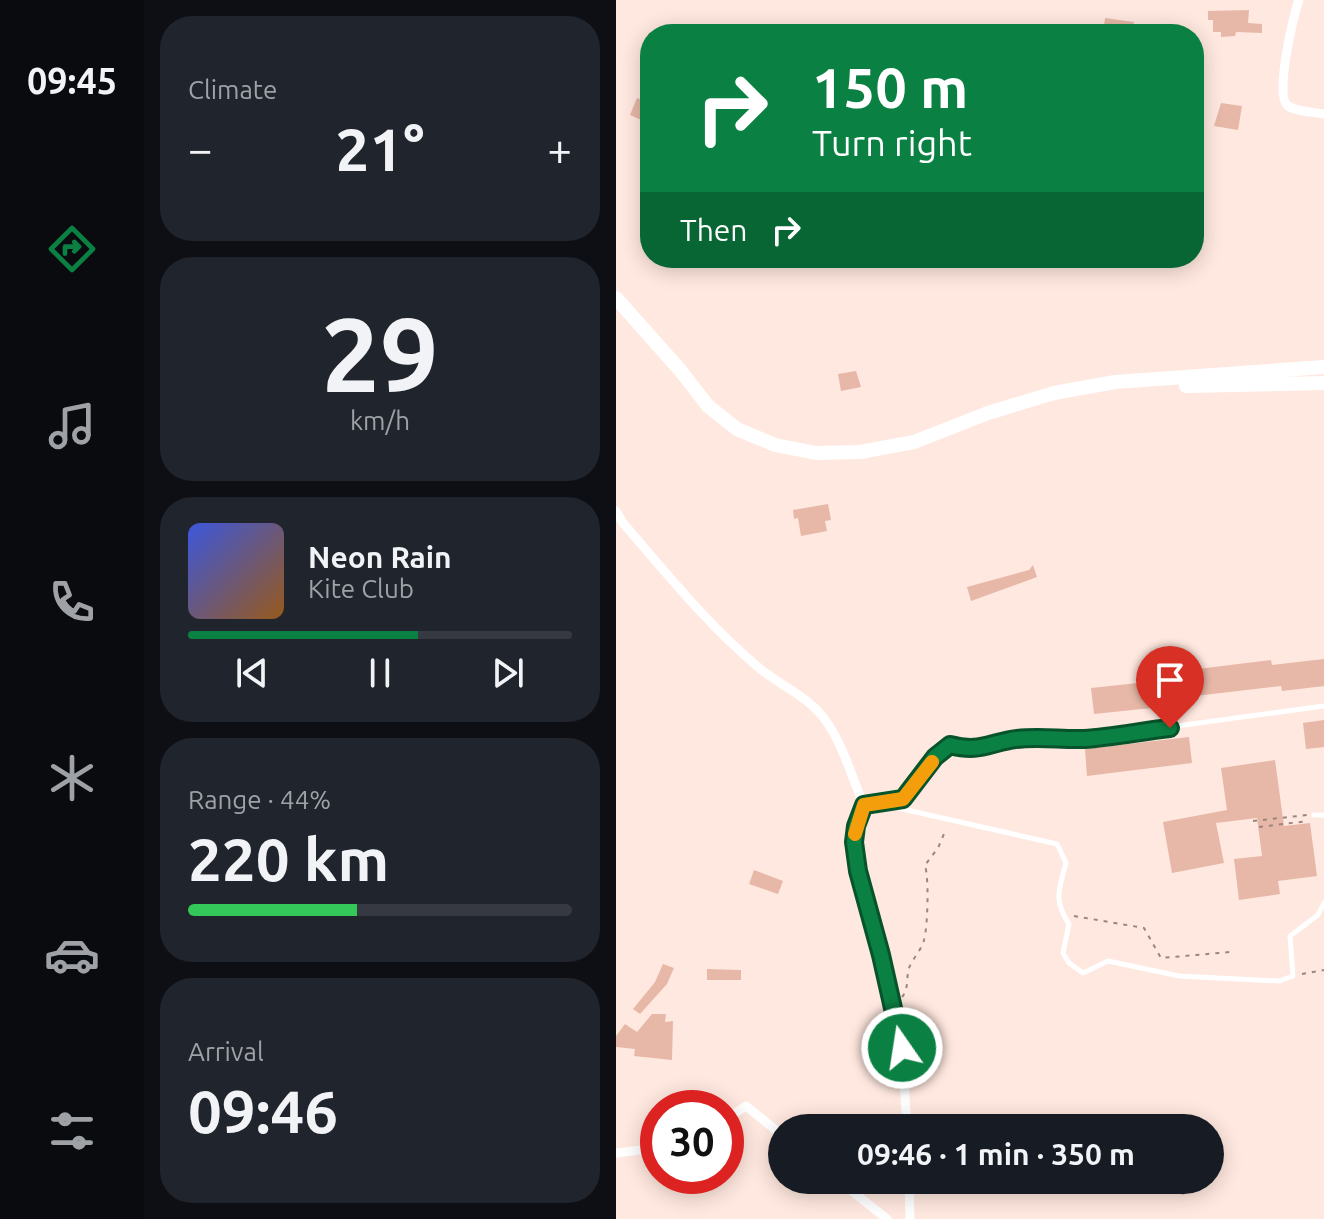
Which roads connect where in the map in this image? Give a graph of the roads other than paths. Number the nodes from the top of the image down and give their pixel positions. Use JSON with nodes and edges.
{"nodes":[{"id":1,"x":1299,"y":0,"type":"edge"},
{"id":2,"x":1324,"y":114,"type":"edge"},
{"id":3,"x":616,"y":298,"type":"edge"},
{"id":4,"x":1324,"y":367,"type":"edge"},
{"id":5,"x":1324,"y":383,"type":"edge"},
{"id":6,"x":1085,"y":388,"type":"junction"},
{"id":7,"x":616,"y":511,"type":"edge"},
{"id":8,"x":1324,"y":706,"type":"edge"},
{"id":9,"x":897,"y":801,"type":"junction"},
{"id":10,"x":864,"y":805,"type":"junction"},
{"id":11,"x":1324,"y":903,"type":"edge"},
{"id":12,"x":744,"y":1107,"type":"edge"},
{"id":13,"x":906,"y":1114,"type":"edge"},
{"id":14,"x":768,"y":1124,"type":"edge"},
{"id":15,"x":640,"y":1150,"type":"edge"},
{"id":16,"x":616,"y":1153,"type":"edge"},
{"id":17,"x":856,"y":1194,"type":"edge"},
{"id":18,"x":909,"y":1194,"type":"edge"},
{"id":19,"x":887,"y":1219,"type":"edge"},
{"id":20,"x":910,"y":1219,"type":"edge"}],
"edges":[{"from":1,"to":2,"type":"street"},
{"from":3,"to":6,"type":"main road"},
{"from":4,"to":6,"type":"main road"},
{"from":5,"to":6,"type":"main road"},
{"from":7,"to":10,"type":"street"},
{"from":8,"to":9,"type":"lane"},
{"from":9,"to":10,"type":"lane"},
{"from":9,"to":11,"type":"lane"},
{"from":10,"to":13,"type":"street"},
{"from":12,"to":14,"type":"street"},
{"from":15,"to":16,"type":"street"},
{"from":17,"to":19,"type":"street"},
{"from":18,"to":20,"type":"street"}]}
